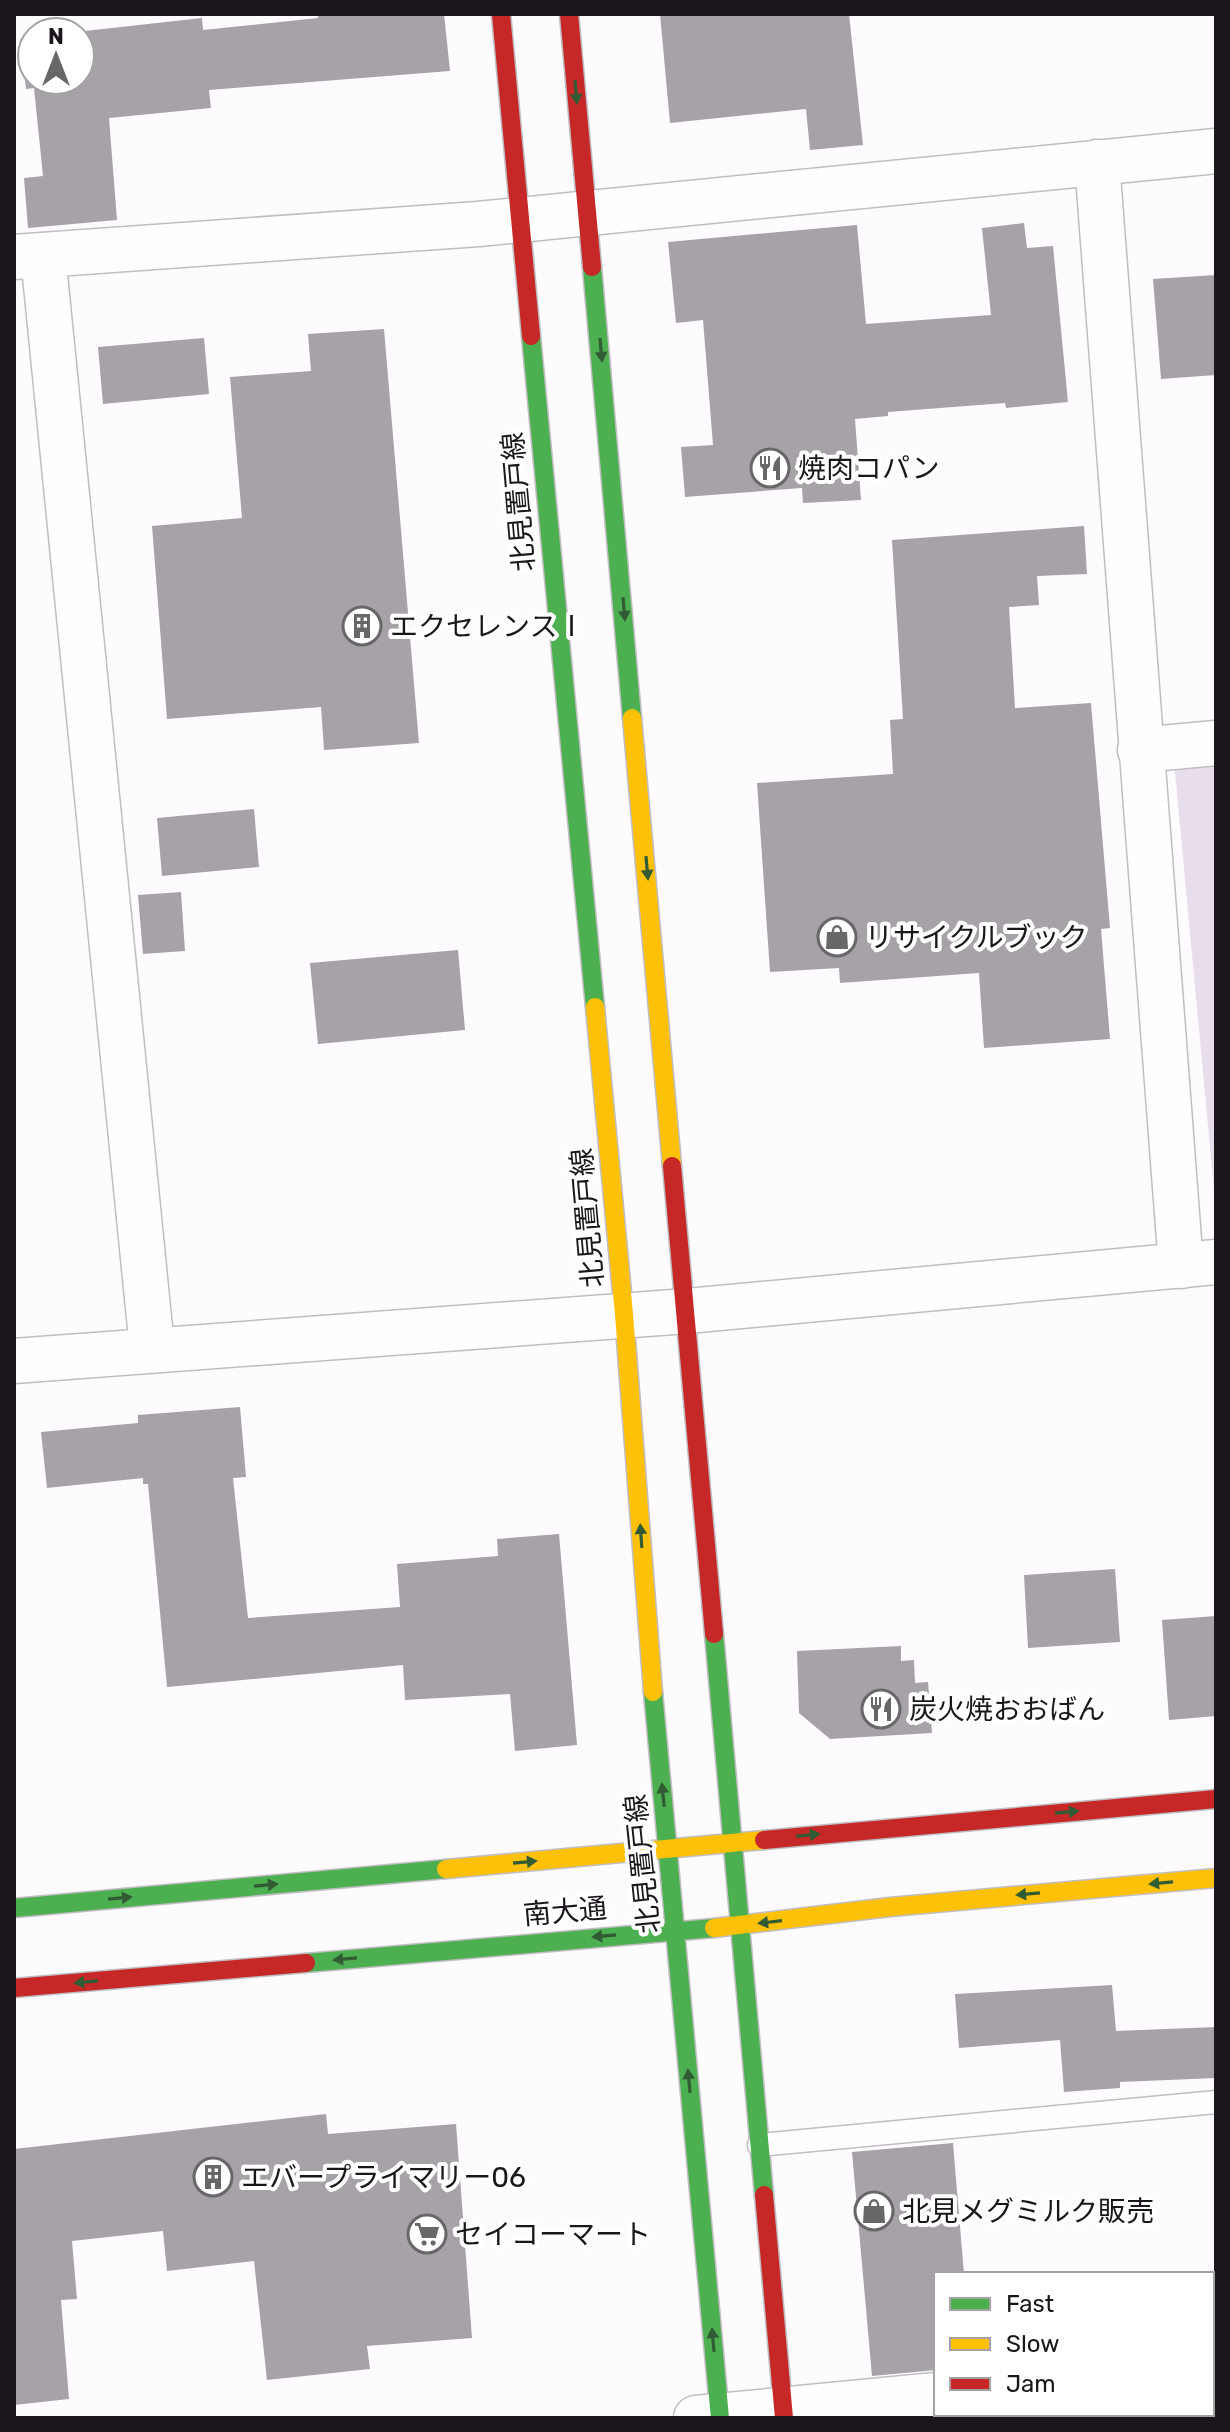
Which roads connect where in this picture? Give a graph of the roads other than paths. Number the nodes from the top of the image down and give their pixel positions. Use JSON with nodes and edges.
{"nodes":[{"id":1,"x":501,"y":14,"type":"edge"},
{"id":2,"x":569,"y":14,"type":"edge"},
{"id":3,"x":1216,"y":151,"type":"edge"},
{"id":4,"x":1097,"y":162,"type":"junction"},
{"id":5,"x":588,"y":212,"type":"junction"},
{"id":6,"x":520,"y":219,"type":"junction"},
{"id":7,"x":28,"y":256,"type":"edge"},
{"id":8,"x":1216,"y":743,"type":"edge"},
{"id":9,"x":1140,"y":750,"type":"junction"},
{"id":10,"x":1199,"y":1264,"type":"edge"},
{"id":11,"x":687,"y":1311,"type":"junction"},
{"id":12,"x":624,"y":1314,"type":"junction"},
{"id":13,"x":152,"y":1348,"type":"junction"},
{"id":14,"x":14,"y":1361,"type":"edge"},
{"id":15,"x":1216,"y":1799,"type":"edge"},
{"id":16,"x":731,"y":1843,"type":"junction"},
{"id":17,"x":669,"y":1849,"type":"junction"},
{"id":18,"x":1216,"y":1878,"type":"edge"},
{"id":19,"x":14,"y":1908,"type":"edge"},
{"id":20,"x":738,"y":1926,"type":"junction"},
{"id":21,"x":677,"y":1930,"type":"junction"},
{"id":22,"x":14,"y":1988,"type":"edge"},
{"id":23,"x":1216,"y":2102,"type":"edge"},
{"id":24,"x":759,"y":2145,"type":"junction"},
{"id":25,"x":934,"y":2395,"type":"edge"},
{"id":26,"x":784,"y":2415,"type":"edge"},
{"id":27,"x":712,"y":2418,"type":"edge"}],
"edges":[{"from":1,"to":6,"type":"main road","name":"北見置戸線"},
{"from":2,"to":5,"type":"main road","one_way":true},
{"from":3,"to":4,"type":"street"},
{"from":4,"to":5,"type":"street"},
{"from":4,"to":9,"type":"street"},
{"from":5,"to":6,"type":"street"},
{"from":5,"to":11,"type":"main road","one_way":true},
{"from":6,"to":7,"type":"street"},
{"from":6,"to":12,"type":"main road","name":"北見置戸線"},
{"from":7,"to":13,"type":"street"},
{"from":8,"to":9,"type":"street"},
{"from":9,"to":10,"type":"street"},
{"from":10,"to":11,"type":"street"},
{"from":11,"to":12,"type":"street"},
{"from":11,"to":16,"type":"main road"},
{"from":12,"to":13,"type":"street"},
{"from":17,"to":12,"type":"main road","name":"北見置戸線","one_way":true},
{"from":13,"to":14,"type":"street"},
{"from":16,"to":15,"type":"main road","name":"南大通","one_way":true},
{"from":16,"to":17,"type":"main road","name":"南大通"},
{"from":16,"to":20,"type":"main road"},
{"from":19,"to":17,"type":"main road","name":"南大通","one_way":true},
{"from":17,"to":21,"type":"main road","name":"北見置戸線"},
{"from":18,"to":20,"type":"main road","name":"南大通","one_way":true},
{"from":20,"to":21,"type":"main road","name":"南大通"},
{"from":20,"to":24,"type":"main road"},
{"from":21,"to":22,"type":"main road","name":"南大通","one_way":true},
{"from":27,"to":21,"type":"main road","name":"北見置戸線","one_way":true},
{"from":23,"to":24,"type":"lane"},
{"from":24,"to":26,"type":"main road"},
{"from":25,"to":26,"type":"street"},
{"from":26,"to":27,"type":"street"}]}
